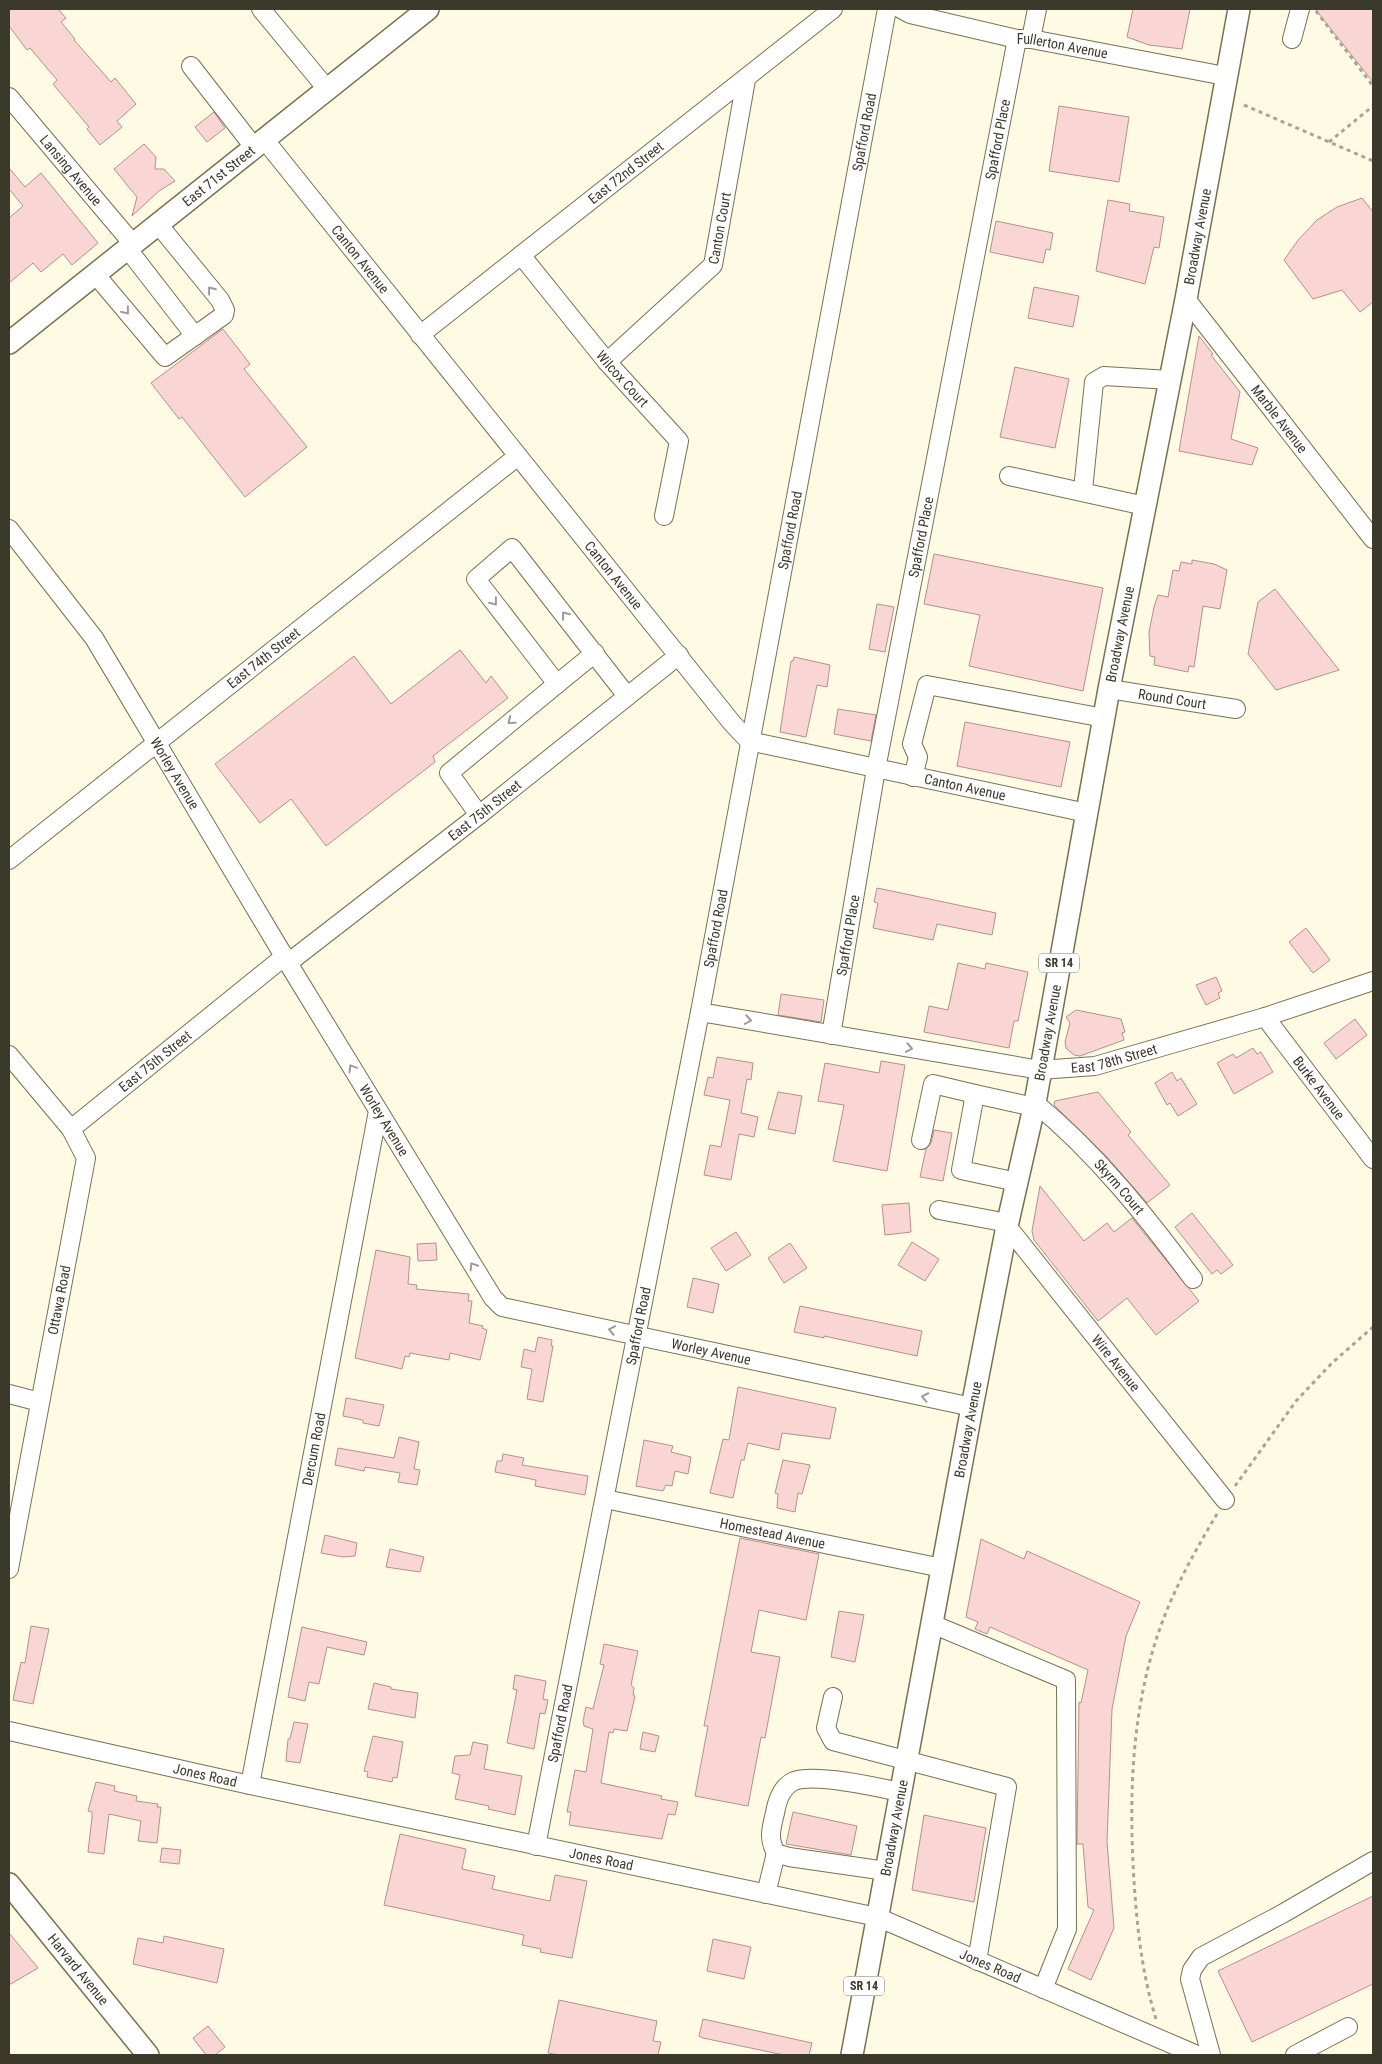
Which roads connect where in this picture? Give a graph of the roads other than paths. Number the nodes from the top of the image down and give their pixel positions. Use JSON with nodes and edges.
{"nodes":[{"id":1,"x":261,"y":9,"type":"edge"},
{"id":2,"x":428,"y":9,"type":"edge"},
{"id":3,"x":833,"y":9,"type":"edge"},
{"id":4,"x":887,"y":9,"type":"edge"},
{"id":5,"x":901,"y":9,"type":"edge"},
{"id":6,"x":1037,"y":9,"type":"edge"},
{"id":7,"x":1239,"y":9,"type":"edge"},
{"id":8,"x":1300,"y":9,"type":"edge"},
{"id":9,"x":1024,"y":39,"type":"junction"},
{"id":10,"x":1292,"y":39,"type":"dead end"},
{"id":11,"x":191,"y":66,"type":"dead end"},
{"id":12,"x":1225,"y":76,"type":"junction"},
{"id":13,"x":746,"y":80,"type":"junction"},
{"id":14,"x":328,"y":88,"type":"junction"},
{"id":15,"x":9,"y":96,"type":"edge"},
{"id":16,"x":259,"y":143,"type":"junction"},
{"id":17,"x":158,"y":224,"type":"junction"},
{"id":18,"x":130,"y":246,"type":"junction"},
{"id":19,"x":521,"y":256,"type":"junction"},
{"id":20,"x":96,"y":274,"type":"junction"},
{"id":21,"x":1186,"y":299,"type":"junction"},
{"id":22,"x":420,"y":335,"type":"junction"},
{"id":23,"x":195,"y":336,"type":"junction"},
{"id":24,"x":9,"y":343,"type":"edge"},
{"id":25,"x":607,"y":362,"type":"junction"},
{"id":26,"x":1170,"y":380,"type":"junction"},
{"id":27,"x":518,"y":456,"type":"junction"},
{"id":28,"x":1009,"y":476,"type":"dead end"},
{"id":29,"x":1083,"y":490,"type":"junction"},
{"id":30,"x":1145,"y":506,"type":"junction"},
{"id":31,"x":664,"y":516,"type":"dead end"},
{"id":32,"x":9,"y":529,"type":"edge"},
{"id":33,"x":1373,"y":539,"type":"edge"},
{"id":34,"x":595,"y":653,"type":"junction"},
{"id":35,"x":679,"y":655,"type":"junction"},
{"id":36,"x":557,"y":684,"type":"junction"},
{"id":37,"x":1109,"y":689,"type":"junction"},
{"id":38,"x":627,"y":696,"type":"junction"},
{"id":39,"x":1236,"y":709,"type":"dead end"},
{"id":40,"x":1104,"y":718,"type":"junction"},
{"id":41,"x":157,"y":742,"type":"junction"},
{"id":42,"x":749,"y":742,"type":"junction"},
{"id":43,"x":876,"y":769,"type":"junction"},
{"id":44,"x":913,"y":777,"type":"junction"},
{"id":45,"x":1087,"y":813,"type":"junction"},
{"id":46,"x":479,"y":815,"type":"junction"},
{"id":47,"x":9,"y":860,"type":"edge"},
{"id":48,"x":287,"y":960,"type":"junction"},
{"id":49,"x":1373,"y":981,"type":"edge"},
{"id":50,"x":700,"y":1012,"type":"junction"},
{"id":51,"x":1265,"y":1017,"type":"junction"},
{"id":52,"x":831,"y":1034,"type":"junction"},
{"id":53,"x":9,"y":1055,"type":"edge"},
{"id":54,"x":1040,"y":1070,"type":"junction"},
{"id":55,"x":975,"y":1094,"type":"junction"},
{"id":56,"x":1035,"y":1105,"type":"junction"},
{"id":57,"x":378,"y":1111,"type":"junction"},
{"id":58,"x":71,"y":1129,"type":"junction"},
{"id":59,"x":921,"y":1140,"type":"dead end"},
{"id":60,"x":1373,"y":1159,"type":"edge"},
{"id":61,"x":1017,"y":1182,"type":"junction"},
{"id":62,"x":939,"y":1210,"type":"dead end"},
{"id":63,"x":1008,"y":1225,"type":"junction"},
{"id":64,"x":1193,"y":1279,"type":"dead end"},
{"id":65,"x":637,"y":1335,"type":"junction"},
{"id":66,"x":9,"y":1394,"type":"edge"},
{"id":67,"x":40,"y":1402,"type":"junction"},
{"id":68,"x":972,"y":1407,"type":"junction"},
{"id":69,"x":604,"y":1499,"type":"junction"},
{"id":70,"x":1225,"y":1500,"type":"road end"},
{"id":71,"x":942,"y":1568,"type":"junction"},
{"id":72,"x":9,"y":1570,"type":"edge"},
{"id":73,"x":932,"y":1624,"type":"junction"},
{"id":74,"x":833,"y":1698,"type":"dead end"},
{"id":75,"x":9,"y":1731,"type":"edge"},
{"id":76,"x":906,"y":1759,"type":"junction"},
{"id":77,"x":250,"y":1786,"type":"junction"},
{"id":78,"x":900,"y":1792,"type":"junction"},
{"id":79,"x":536,"y":1846,"type":"junction"},
{"id":80,"x":776,"y":1853,"type":"junction"},
{"id":81,"x":1373,"y":1861,"type":"edge"},
{"id":82,"x":886,"y":1871,"type":"junction"},
{"id":83,"x":9,"y":1884,"type":"edge"},
{"id":84,"x":766,"y":1894,"type":"junction"},
{"id":85,"x":877,"y":1917,"type":"junction"},
{"id":86,"x":977,"y":1961,"type":"junction"},
{"id":87,"x":1043,"y":1989,"type":"junction"},
{"id":88,"x":1348,"y":2027,"type":"dead end"},
{"id":89,"x":148,"y":2055,"type":"edge"},
{"id":90,"x":852,"y":2055,"type":"edge"},
{"id":91,"x":1197,"y":2055,"type":"edge"},
{"id":92,"x":1211,"y":2055,"type":"edge"},
{"id":93,"x":1295,"y":2055,"type":"edge"}],
"edges":[{"from":1,"to":14,"type":"street"},
{"from":2,"to":14,"type":"main road","name":"East 71st Street"},
{"from":3,"to":13,"type":"street","name":"East 72nd Street"},
{"from":4,"to":42,"type":"street","name":"Spafford Road"},
{"from":5,"to":9,"type":"street","name":"Fullerton Avenue"},
{"from":6,"to":9,"type":"street","name":"Spafford Place"},
{"from":7,"to":12,"type":"main road","name":"Broadway Avenue","number":"SR 14"},
{"from":8,"to":10,"type":"street"},
{"from":9,"to":12,"type":"street","name":"Fullerton Avenue"},
{"from":9,"to":43,"type":"street","name":"Spafford Place"},
{"from":11,"to":16,"type":"street","name":"Canton Avenue"},
{"from":12,"to":21,"type":"main road","name":"Broadway Avenue","number":"SR 14"},
{"from":13,"to":19,"type":"street","name":"East 72nd Street"},
{"from":13,"to":25,"type":"street","name":"Canton Court"},
{"from":14,"to":16,"type":"main road","name":"East 71st Street"},
{"from":15,"to":18,"type":"street","name":"Lansing Avenue"},
{"from":16,"to":17,"type":"main road","name":"East 71st Street"},
{"from":16,"to":22,"type":"street","name":"Canton Avenue"},
{"from":17,"to":18,"type":"main road","name":"East 71st Street"},
{"from":23,"to":17,"type":"street","one_way":true},
{"from":18,"to":20,"type":"main road","name":"East 71st Street"},
{"from":18,"to":23,"type":"street","name":"Lansing Avenue"},
{"from":19,"to":22,"type":"street","name":"East 72nd Street"},
{"from":19,"to":25,"type":"street","name":"Wilcox Court"},
{"from":20,"to":23,"type":"street","one_way":true},
{"from":20,"to":24,"type":"main road","name":"East 71st Street"},
{"from":21,"to":26,"type":"main road","name":"Broadway Avenue","number":"SR 14"},
{"from":21,"to":33,"type":"street","name":"Marble Avenue"},
{"from":22,"to":27,"type":"street","name":"Canton Avenue"},
{"from":25,"to":31,"type":"street","name":"Wilcox Court"},
{"from":26,"to":29,"type":"street"},
{"from":26,"to":30,"type":"main road","name":"Broadway Avenue","number":"SR 14"},
{"from":27,"to":35,"type":"street","name":"Canton Avenue"},
{"from":27,"to":41,"type":"street","name":"East 74th Street"},
{"from":28,"to":29,"type":"street"},
{"from":29,"to":30,"type":"street"},
{"from":30,"to":37,"type":"main road","name":"Broadway Avenue","number":"SR 14"},
{"from":32,"to":41,"type":"street","name":"Worley Avenue"},
{"from":34,"to":36,"type":"street"},
{"from":34,"to":36,"type":"street","one_way":true},
{"from":34,"to":38,"type":"street"},
{"from":35,"to":38,"type":"street","name":"East 75th Street"},
{"from":35,"to":42,"type":"street","name":"Canton Avenue"},
{"from":36,"to":46,"type":"street","one_way":true},
{"from":37,"to":39,"type":"street","name":"Round Court"},
{"from":37,"to":40,"type":"main road","name":"Broadway Avenue","number":"SR 14"},
{"from":38,"to":46,"type":"street","name":"East 75th Street"},
{"from":40,"to":44,"type":"street"},
{"from":40,"to":45,"type":"main road","name":"Broadway Avenue","number":"SR 14"},
{"from":41,"to":47,"type":"street","name":"East 74th Street"},
{"from":41,"to":48,"type":"street","name":"Worley Avenue"},
{"from":42,"to":43,"type":"street","name":"Canton Avenue"},
{"from":42,"to":50,"type":"street","name":"Spafford Road"},
{"from":43,"to":44,"type":"street","name":"Canton Avenue"},
{"from":43,"to":52,"type":"street","name":"Spafford Place"},
{"from":44,"to":45,"type":"street","name":"Canton Avenue"},
{"from":45,"to":54,"type":"main road","name":"Broadway Avenue","number":"SR 14"},
{"from":46,"to":48,"type":"street","name":"East 75th Street"},
{"from":57,"to":48,"type":"street","name":"Worley Avenue","one_way":true},
{"from":48,"to":58,"type":"street","name":"East 75th Street"},
{"from":49,"to":51,"type":"street","name":"East 78th Street"},
{"from":50,"to":52,"type":"street","name":"East 78th Street","one_way":true},
{"from":50,"to":65,"type":"street","name":"Spafford Road"},
{"from":51,"to":54,"type":"street","name":"East 78th Street"},
{"from":51,"to":60,"type":"street","name":"Burke Avenue"},
{"from":52,"to":54,"type":"street","name":"East 78th Street","one_way":true},
{"from":53,"to":58,"type":"street","name":"Ottawa Road"},
{"from":54,"to":56,"type":"main road","name":"Broadway Avenue","number":"SR 14"},
{"from":55,"to":56,"type":"street"},
{"from":55,"to":59,"type":"street"},
{"from":55,"to":61,"type":"street"},
{"from":56,"to":61,"type":"main road","name":"Broadway Avenue","number":"SR 14"},
{"from":56,"to":64,"type":"street","name":"Skyrm Court"},
{"from":65,"to":57,"type":"street","name":"Worley Avenue","one_way":true},
{"from":57,"to":77,"type":"street","name":"Dercum Road"},
{"from":58,"to":67,"type":"street","name":"Ottawa Road"},
{"from":61,"to":63,"type":"main road","name":"Broadway Avenue","number":"SR 14"},
{"from":62,"to":63,"type":"street"},
{"from":63,"to":68,"type":"main road","name":"Broadway Avenue","number":"SR 14"},
{"from":63,"to":70,"type":"street","name":"Wire Avenue"},
{"from":68,"to":65,"type":"street","name":"Worley Avenue","one_way":true},
{"from":65,"to":69,"type":"street","name":"Spafford Road"},
{"from":66,"to":67,"type":"street"},
{"from":67,"to":72,"type":"street","name":"Ottawa Road"},
{"from":68,"to":71,"type":"main road","name":"Broadway Avenue","number":"SR 14"},
{"from":69,"to":71,"type":"street","name":"Homestead Avenue"},
{"from":69,"to":79,"type":"street","name":"Spafford Road"},
{"from":71,"to":73,"type":"main road","name":"Broadway Avenue","number":"SR 14"},
{"from":73,"to":76,"type":"main road","name":"Broadway Avenue","number":"SR 14"},
{"from":73,"to":87,"type":"street"},
{"from":74,"to":76,"type":"street"},
{"from":75,"to":77,"type":"street","name":"Jones Road"},
{"from":76,"to":78,"type":"main road","name":"Broadway Avenue","number":"SR 14"},
{"from":76,"to":86,"type":"street"},
{"from":77,"to":79,"type":"street","name":"Jones Road"},
{"from":78,"to":80,"type":"street"},
{"from":78,"to":82,"type":"main road","name":"Broadway Avenue","number":"SR 14"},
{"from":79,"to":84,"type":"street","name":"Jones Road"},
{"from":80,"to":82,"type":"street"},
{"from":80,"to":84,"type":"street"},
{"from":81,"to":92,"type":"street"},
{"from":82,"to":85,"type":"main road","name":"Broadway Avenue","number":"SR 14"},
{"from":83,"to":89,"type":"main road","name":"Harvard Avenue"},
{"from":84,"to":85,"type":"street","name":"Jones Road"},
{"from":85,"to":86,"type":"street","name":"Jones Road"},
{"from":85,"to":90,"type":"main road","name":"Broadway Avenue","number":"SR 14"},
{"from":86,"to":87,"type":"street","name":"Jones Road"},
{"from":87,"to":91,"type":"street","name":"Jones Road"},
{"from":88,"to":93,"type":"street"}]}
